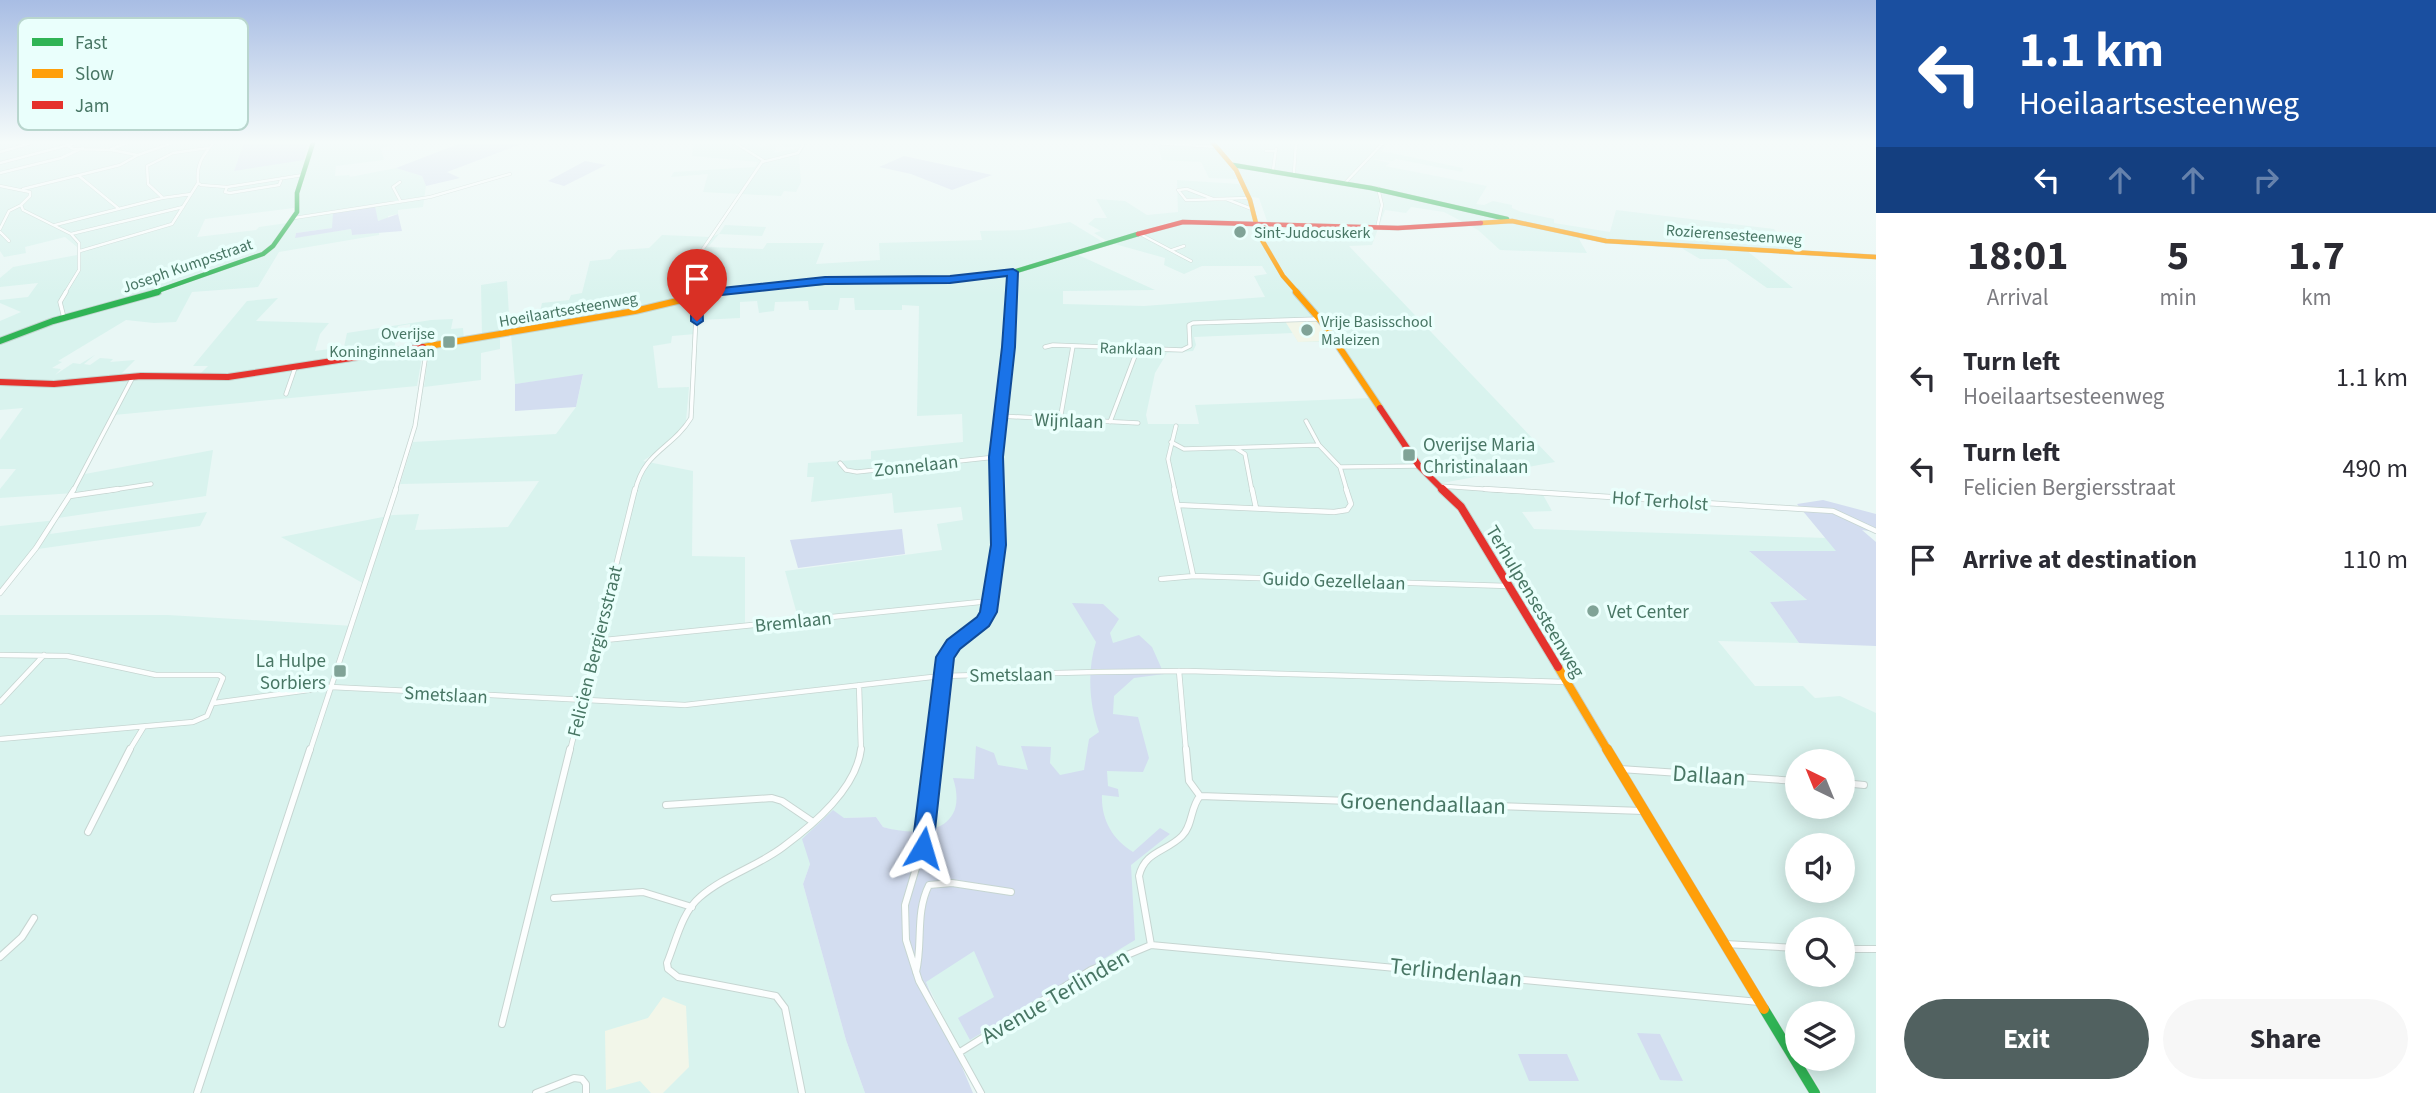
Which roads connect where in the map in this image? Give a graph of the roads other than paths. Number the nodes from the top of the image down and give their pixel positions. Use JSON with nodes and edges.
{"nodes":[{"id":1,"x":31,"y":194,"type":"edge"},
{"id":2,"x":100,"y":194,"type":"edge"},
{"id":3,"x":158,"y":194,"type":"edge"},
{"id":4,"x":191,"y":194,"type":"joint"},
{"id":5,"x":299,"y":194,"type":"edge"},
{"id":6,"x":397,"y":194,"type":"edge"},
{"id":7,"x":439,"y":194,"type":"edge"},
{"id":8,"x":743,"y":194,"type":"edge"},
{"id":9,"x":1182,"y":194,"type":"edge"},
{"id":10,"x":1200,"y":194,"type":"edge"},
{"id":11,"x":1247,"y":194,"type":"edge"},
{"id":12,"x":1380,"y":194,"type":"edge"},
{"id":13,"x":1409,"y":194,"type":"edge"},
{"id":14,"x":162,"y":198,"type":"junction"},
{"id":15,"x":1249,"y":198,"type":"junction"},
{"id":16,"x":401,"y":202,"type":"junction"},
{"id":17,"x":21,"y":205,"type":"junction"},
{"id":18,"x":183,"y":207,"type":"junction"},
{"id":19,"x":119,"y":209,"type":"junction"},
{"id":20,"x":1252,"y":209,"type":"junction"},
{"id":21,"x":294,"y":218,"type":"junction"},
{"id":22,"x":1512,"y":221,"type":"junction"},
{"id":23,"x":1256,"y":224,"type":"junction"},
{"id":24,"x":54,"y":225,"type":"junction"},
{"id":25,"x":1377,"y":228,"type":"junction"},
{"id":26,"x":0,"y":230,"type":"edge"},
{"id":27,"x":71,"y":234,"type":"junction"},
{"id":28,"x":1139,"y":234,"type":"junction"},
{"id":29,"x":9,"y":240,"type":"dead end"},
{"id":30,"x":1184,"y":246,"type":"dead end"},
{"id":31,"x":1171,"y":250,"type":"junction"},
{"id":32,"x":80,"y":251,"type":"junction"},
{"id":33,"x":1876,"y":257,"type":"edge"},
{"id":34,"x":1191,"y":261,"type":"dead end"},
{"id":35,"x":1013,"y":272,"type":"junction"},
{"id":36,"x":697,"y":295,"type":"junction"},
{"id":37,"x":681,"y":300,"type":"junction"},
{"id":38,"x":64,"y":318,"type":"junction"},
{"id":39,"x":1319,"y":319,"type":"junction"},
{"id":40,"x":0,"y":341,"type":"edge"},
{"id":41,"x":1073,"y":346,"type":"junction"},
{"id":42,"x":1045,"y":347,"type":"dead end"},
{"id":43,"x":423,"y":348,"type":"junction"},
{"id":44,"x":1138,"y":348,"type":"junction"},
{"id":45,"x":295,"y":368,"type":"junction"},
{"id":46,"x":134,"y":376,"type":"junction"},
{"id":47,"x":0,"y":382,"type":"edge"},
{"id":48,"x":286,"y":394,"type":"dead end"},
{"id":49,"x":1000,"y":416,"type":"junction"},
{"id":50,"x":1060,"y":420,"type":"junction"},
{"id":51,"x":1306,"y":421,"type":"dead end"},
{"id":52,"x":1110,"y":422,"type":"junction"},
{"id":53,"x":1139,"y":423,"type":"dead end"},
{"id":54,"x":1177,"y":426,"type":"dead end"},
{"id":55,"x":1171,"y":441,"type":"junction"},
{"id":56,"x":1319,"y":445,"type":"junction"},
{"id":57,"x":1233,"y":447,"type":"junction"},
{"id":58,"x":1251,"y":447,"type":"junction"},
{"id":59,"x":1184,"y":449,"type":"junction"},
{"id":60,"x":1169,"y":454,"type":"junction"},
{"id":61,"x":1245,"y":454,"type":"junction"},
{"id":62,"x":996,"y":457,"type":"junction"},
{"id":63,"x":840,"y":463,"type":"dead end"},
{"id":64,"x":1338,"y":464,"type":"junction"},
{"id":65,"x":1419,"y":466,"type":"junction"},
{"id":66,"x":151,"y":484,"type":"dead end"},
{"id":67,"x":1440,"y":486,"type":"junction"},
{"id":68,"x":70,"y":496,"type":"junction"},
{"id":69,"x":1178,"y":505,"type":"junction"},
{"id":70,"x":1256,"y":508,"type":"junction"},
{"id":71,"x":1876,"y":531,"type":"edge"},
{"id":72,"x":1194,"y":576,"type":"junction"},
{"id":73,"x":1161,"y":579,"type":"dead end"},
{"id":74,"x":1508,"y":586,"type":"junction"},
{"id":75,"x":0,"y":593,"type":"edge"},
{"id":76,"x":990,"y":601,"type":"junction"},
{"id":77,"x":596,"y":641,"type":"junction"},
{"id":78,"x":0,"y":655,"type":"edge"},
{"id":79,"x":44,"y":655,"type":"junction"},
{"id":80,"x":1179,"y":671,"type":"junction"},
{"id":81,"x":942,"y":676,"type":"junction"},
{"id":82,"x":1567,"y":682,"type":"junction"},
{"id":83,"x":859,"y":685,"type":"junction"},
{"id":84,"x":331,"y":687,"type":"junction"},
{"id":85,"x":582,"y":701,"type":"junction"},
{"id":86,"x":0,"y":702,"type":"edge"},
{"id":87,"x":214,"y":703,"type":"junction"},
{"id":88,"x":144,"y":727,"type":"junction"},
{"id":89,"x":0,"y":739,"type":"edge"},
{"id":90,"x":1620,"y":769,"type":"junction"},
{"id":91,"x":1785,"y":780,"type":"edge"},
{"id":92,"x":1855,"y":784,"type":"edge"},
{"id":93,"x":1864,"y":785,"type":"dead end"},
{"id":94,"x":1200,"y":796,"type":"junction"},
{"id":95,"x":666,"y":805,"type":"dead end"},
{"id":96,"x":1645,"y":811,"type":"junction"},
{"id":97,"x":813,"y":822,"type":"junction"},
{"id":98,"x":88,"y":832,"type":"dead end"},
{"id":99,"x":1011,"y":892,"type":"dead end"},
{"id":100,"x":554,"y":898,"type":"dead end"},
{"id":101,"x":692,"y":907,"type":"junction"},
{"id":102,"x":34,"y":918,"type":"dead end"},
{"id":103,"x":1726,"y":944,"type":"junction"},
{"id":104,"x":1151,"y":945,"type":"junction"},
{"id":105,"x":1785,"y":947,"type":"edge"},
{"id":106,"x":1855,"y":949,"type":"edge"},
{"id":107,"x":1876,"y":949,"type":"edge"},
{"id":108,"x":0,"y":957,"type":"edge"},
{"id":109,"x":916,"y":972,"type":"junction"},
{"id":110,"x":1760,"y":1002,"type":"junction"},
{"id":111,"x":502,"y":1024,"type":"dead end"},
{"id":112,"x":960,"y":1052,"type":"junction"},
{"id":113,"x":197,"y":1093,"type":"edge"},
{"id":114,"x":536,"y":1093,"type":"edge"},
{"id":115,"x":586,"y":1093,"type":"edge"},
{"id":116,"x":802,"y":1093,"type":"edge"},
{"id":117,"x":981,"y":1093,"type":"edge"},
{"id":118,"x":1815,"y":1093,"type":"edge"}],
"edges":[{"from":1,"to":17,"type":"street"},
{"from":2,"to":19,"type":"street"},
{"from":3,"to":14,"type":"street"},
{"from":4,"to":14,"type":"street"},
{"from":4,"to":18,"type":"street"},
{"from":5,"to":21,"type":"street","name":"Joseph Kumpsstraat"},
{"from":6,"to":16,"type":"street"},
{"from":7,"to":16,"type":"street"},
{"from":8,"to":37,"type":"street"},
{"from":9,"to":20,"type":"street"},
{"from":10,"to":15,"type":"street"},
{"from":11,"to":15,"type":"street","name":"Terhulpensesteenweg"},
{"from":12,"to":25,"type":"street"},
{"from":13,"to":22,"type":"street"},
{"from":14,"to":19,"type":"street"},
{"from":15,"to":20,"type":"street","name":"Terhulpensesteenweg"},
{"from":16,"to":21,"type":"street"},
{"from":17,"to":24,"type":"street"},
{"from":17,"to":26,"type":"street"},
{"from":18,"to":27,"type":"street"},
{"from":18,"to":32,"type":"street"},
{"from":19,"to":24,"type":"street"},
{"from":20,"to":23,"type":"street","name":"Terhulpensesteenweg"},
{"from":21,"to":38,"type":"street","name":"Joseph Kumpsstraat"},
{"from":22,"to":25,"type":"street","name":"Rozierensesteenweg"},
{"from":22,"to":33,"type":"street","name":"Rozierensesteenweg"},
{"from":23,"to":25,"type":"street","name":"Rozierensesteenweg"},
{"from":23,"to":28,"type":"street","name":"Hoeilaartsesteenweg"},
{"from":23,"to":39,"type":"street","name":"Terhulpensesteenweg"},
{"from":24,"to":27,"type":"street"},
{"from":26,"to":29,"type":"street"},
{"from":27,"to":32,"type":"street"},
{"from":28,"to":31,"type":"street"},
{"from":28,"to":35,"type":"street","name":"Hoeilaartsesteenweg"},
{"from":30,"to":31,"type":"street"},
{"from":31,"to":34,"type":"street"},
{"from":32,"to":38,"type":"street"},
{"from":35,"to":36,"type":"street","name":"Hoeilaartsesteenweg"},
{"from":35,"to":49,"type":"street"},
{"from":36,"to":37,"type":"street","name":"Hoeilaartsesteenweg"},
{"from":36,"to":77,"type":"street","name":"Felicien Bergiersstraat"},
{"from":37,"to":43,"type":"street","name":"Hoeilaartsesteenweg"},
{"from":38,"to":40,"type":"street","name":"Joseph Kumpsstraat"},
{"from":39,"to":44,"type":"street","name":"Ranklaan"},
{"from":39,"to":65,"type":"street","name":"Terhulpensesteenweg"},
{"from":41,"to":42,"type":"street","name":"Ranklaan"},
{"from":41,"to":44,"type":"street","name":"Ranklaan"},
{"from":41,"to":50,"type":"street"},
{"from":43,"to":45,"type":"street","name":"Hoeilaartsesteenweg"},
{"from":43,"to":84,"type":"street"},
{"from":44,"to":52,"type":"street"},
{"from":45,"to":46,"type":"street","name":"Hoeilaartsesteenweg"},
{"from":45,"to":48,"type":"street"},
{"from":46,"to":47,"type":"street","name":"Hoeilaartsesteenweg"},
{"from":46,"to":68,"type":"street"},
{"from":49,"to":50,"type":"street","name":"Wijnlaan"},
{"from":49,"to":62,"type":"street"},
{"from":50,"to":52,"type":"street","name":"Wijnlaan"},
{"from":51,"to":56,"type":"street"},
{"from":52,"to":53,"type":"street","name":"Wijnlaan"},
{"from":54,"to":55,"type":"street"},
{"from":55,"to":59,"type":"street"},
{"from":55,"to":60,"type":"street"},
{"from":56,"to":58,"type":"street"},
{"from":56,"to":64,"type":"street"},
{"from":57,"to":58,"type":"street"},
{"from":57,"to":59,"type":"street"},
{"from":57,"to":61,"type":"street"},
{"from":58,"to":61,"type":"street"},
{"from":59,"to":60,"type":"street"},
{"from":60,"to":69,"type":"street"},
{"from":61,"to":70,"type":"street"},
{"from":62,"to":63,"type":"street","name":"Zonnelaan"},
{"from":62,"to":76,"type":"street"},
{"from":64,"to":65,"type":"street"},
{"from":64,"to":70,"type":"street"},
{"from":65,"to":67,"type":"street","name":"Terhulpensesteenweg"},
{"from":66,"to":68,"type":"street"},
{"from":67,"to":71,"type":"street","name":"Hof Terholst"},
{"from":67,"to":74,"type":"street","name":"Terhulpensesteenweg"},
{"from":68,"to":75,"type":"street"},
{"from":69,"to":70,"type":"street"},
{"from":69,"to":72,"type":"street"},
{"from":72,"to":73,"type":"street","name":"Guido Gezellelaan"},
{"from":72,"to":74,"type":"street","name":"Guido Gezellelaan"},
{"from":74,"to":82,"type":"street","name":"Terhulpensesteenweg"},
{"from":76,"to":77,"type":"street","name":"Bremlaan"},
{"from":76,"to":81,"type":"street"},
{"from":77,"to":85,"type":"street","name":"Felicien Bergiersstraat"},
{"from":78,"to":79,"type":"street"},
{"from":79,"to":86,"type":"street"},
{"from":79,"to":87,"type":"street"},
{"from":80,"to":81,"type":"street","name":"Smetslaan"},
{"from":80,"to":82,"type":"street","name":"Smetslaan"},
{"from":80,"to":94,"type":"street"},
{"from":81,"to":83,"type":"street","name":"Smetslaan"},
{"from":81,"to":109,"type":"street"},
{"from":82,"to":90,"type":"street","name":"Terhulpensesteenweg"},
{"from":83,"to":85,"type":"street","name":"Smetslaan"},
{"from":83,"to":97,"type":"street"},
{"from":84,"to":85,"type":"street","name":"Smetslaan"},
{"from":84,"to":87,"type":"street","name":"Smetslaan"},
{"from":84,"to":113,"type":"street"},
{"from":85,"to":111,"type":"street","name":"Felicien Bergiersstraat"},
{"from":87,"to":88,"type":"street"},
{"from":88,"to":89,"type":"street"},
{"from":88,"to":98,"type":"street"},
{"from":90,"to":91,"type":"street","name":"Dallaan"},
{"from":90,"to":96,"type":"street","name":"Terhulpensesteenweg"},
{"from":92,"to":93,"type":"street"},
{"from":94,"to":96,"type":"street","name":"Groenendaallaan"},
{"from":94,"to":104,"type":"street"},
{"from":95,"to":97,"type":"street"},
{"from":96,"to":103,"type":"street","name":"Terhulpensesteenweg"},
{"from":97,"to":101,"type":"street"},
{"from":99,"to":109,"type":"street"},
{"from":100,"to":101,"type":"street"},
{"from":101,"to":116,"type":"street"},
{"from":102,"to":108,"type":"street"},
{"from":103,"to":105,"type":"street"},
{"from":103,"to":110,"type":"street","name":"Terhulpensesteenweg"},
{"from":104,"to":110,"type":"street","name":"Terlindenlaan"},
{"from":104,"to":112,"type":"street","name":"Avenue Terlinden"},
{"from":106,"to":107,"type":"street"},
{"from":109,"to":112,"type":"street"},
{"from":110,"to":118,"type":"street","name":"Terhulpensesteenweg"},
{"from":112,"to":117,"type":"street"},
{"from":114,"to":115,"type":"street"}]}
